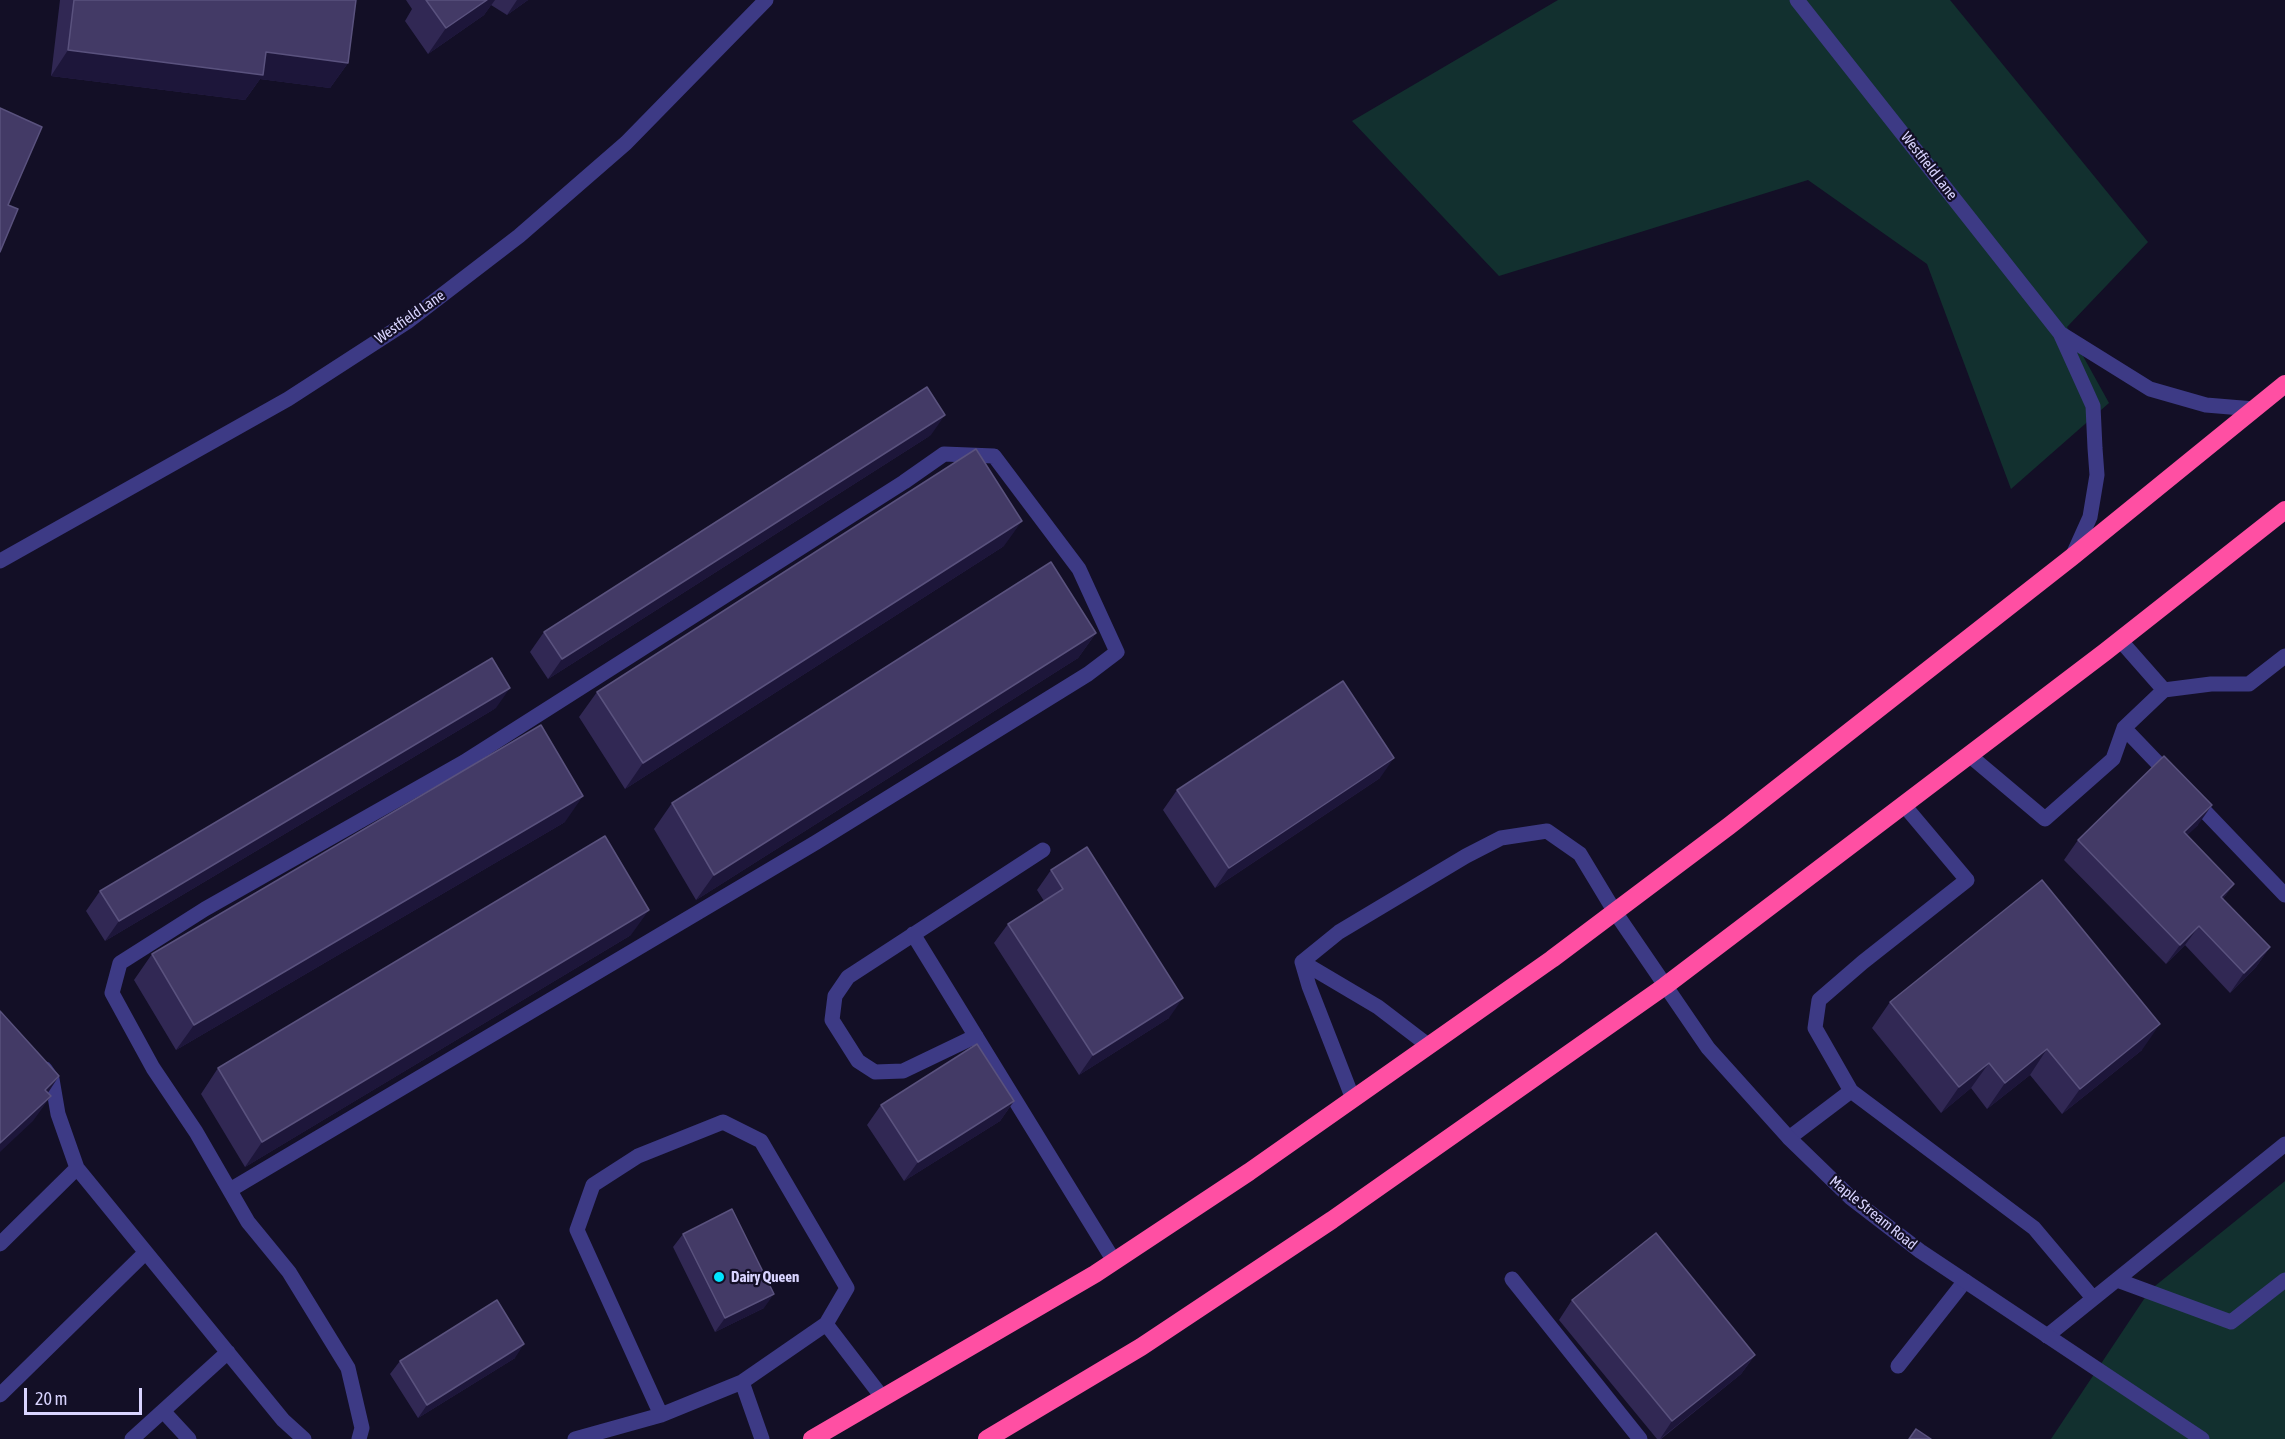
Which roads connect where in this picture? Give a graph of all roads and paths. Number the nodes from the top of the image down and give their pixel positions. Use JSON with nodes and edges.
{"nodes":[{"id":1,"x":766,"y":0,"type":"edge"},
{"id":2,"x":1797,"y":0,"type":"edge"},
{"id":3,"x":2060,"y":333,"type":"junction"},
{"id":4,"x":2285,"y":384,"type":"edge"},
{"id":5,"x":2254,"y":409,"type":"junction"},
{"id":6,"x":2285,"y":510,"type":"edge"},
{"id":7,"x":2072,"y":557,"type":"junction"},
{"id":8,"x":0,"y":561,"type":"edge"},
{"id":9,"x":2120,"y":640,"type":"junction"},
{"id":10,"x":2285,"y":656,"type":"edge"},
{"id":11,"x":2164,"y":690,"type":"junction"},
{"id":12,"x":2124,"y":728,"type":"junction"},
{"id":13,"x":1969,"y":755,"type":"junction"},
{"id":14,"x":1903,"y":804,"type":"junction"},
{"id":15,"x":1043,"y":850,"type":"dead end"},
{"id":16,"x":2285,"y":895,"type":"edge"},
{"id":17,"x":1615,"y":912,"type":"junction"},
{"id":18,"x":913,"y":934,"type":"junction"},
{"id":19,"x":1302,"y":962,"type":"junction"},
{"id":20,"x":1665,"y":986,"type":"junction"},
{"id":21,"x":976,"y":1036,"type":"junction"},
{"id":22,"x":1429,"y":1046,"type":"junction"},
{"id":23,"x":39,"y":1061,"type":"edge"},
{"id":24,"x":1851,"y":1092,"type":"junction"},
{"id":25,"x":1353,"y":1099,"type":"junction"},
{"id":26,"x":1789,"y":1138,"type":"junction"},
{"id":27,"x":2285,"y":1144,"type":"edge"},
{"id":28,"x":77,"y":1168,"type":"junction"},
{"id":29,"x":230,"y":1190,"type":"junction"},
{"id":30,"x":0,"y":1244,"type":"edge"},
{"id":31,"x":145,"y":1253,"type":"junction"},
{"id":32,"x":1114,"y":1261,"type":"junction"},
{"id":33,"x":1512,"y":1280,"type":"dead end"},
{"id":34,"x":2117,"y":1280,"type":"junction"},
{"id":35,"x":2285,"y":1280,"type":"edge"},
{"id":36,"x":1965,"y":1281,"type":"junction"},
{"id":37,"x":2093,"y":1298,"type":"junction"},
{"id":38,"x":826,"y":1324,"type":"junction"},
{"id":39,"x":2047,"y":1335,"type":"junction"},
{"id":40,"x":228,"y":1352,"type":"junction"},
{"id":41,"x":1898,"y":1365,"type":"dead end"},
{"id":42,"x":742,"y":1382,"type":"junction"},
{"id":43,"x":0,"y":1395,"type":"edge"},
{"id":44,"x":882,"y":1397,"type":"junction"},
{"id":45,"x":163,"y":1411,"type":"junction"},
{"id":46,"x":660,"y":1416,"type":"junction"},
{"id":47,"x":996,"y":1436,"type":"edge"},
{"id":48,"x":132,"y":1439,"type":"edge"},
{"id":49,"x":189,"y":1439,"type":"edge"},
{"id":50,"x":304,"y":1439,"type":"edge"},
{"id":51,"x":359,"y":1439,"type":"edge"},
{"id":52,"x":576,"y":1439,"type":"edge"},
{"id":53,"x":762,"y":1439,"type":"edge"},
{"id":54,"x":812,"y":1439,"type":"edge"},
{"id":55,"x":1640,"y":1439,"type":"edge"},
{"id":56,"x":2202,"y":1439,"type":"edge"}],
"edges":[{"from":1,"to":8,"type":"street","name":"Westfield Lane"},
{"from":2,"to":3,"type":"street","name":"Westfield Lane"},
{"from":3,"to":5,"type":"street","name":"Westfield Lane"},
{"from":3,"to":7,"type":"street","name":"Westfield Lane"},
{"from":4,"to":5,"type":"highway"},
{"from":5,"to":7,"type":"highway"},
{"from":6,"to":9,"type":"highway"},
{"from":7,"to":17,"type":"highway"},
{"from":9,"to":11,"type":"street"},
{"from":9,"to":13,"type":"highway"},
{"from":10,"to":11,"type":"street"},
{"from":11,"to":12,"type":"street"},
{"from":12,"to":13,"type":"street"},
{"from":12,"to":16,"type":"street"},
{"from":13,"to":14,"type":"highway"},
{"from":14,"to":20,"type":"highway"},
{"from":14,"to":24,"type":"street"},
{"from":15,"to":18,"type":"street"},
{"from":17,"to":19,"type":"street","name":"Maple Stream Road"},
{"from":17,"to":20,"type":"street","name":"Maple Stream Road"},
{"from":17,"to":22,"type":"highway"},
{"from":18,"to":21,"type":"street"},
{"from":18,"to":21,"type":"street"},
{"from":19,"to":22,"type":"street"},
{"from":19,"to":25,"type":"street"},
{"from":20,"to":26,"type":"street","name":"Maple Stream Road"},
{"from":20,"to":47,"type":"highway"},
{"from":21,"to":32,"type":"street"},
{"from":22,"to":25,"type":"highway"},
{"from":23,"to":28,"type":"street"},
{"from":24,"to":26,"type":"street"},
{"from":24,"to":37,"type":"street"},
{"from":25,"to":32,"type":"highway"},
{"from":26,"to":36,"type":"street","name":"Maple Stream Road"},
{"from":27,"to":34,"type":"street"},
{"from":28,"to":30,"type":"street"},
{"from":28,"to":31,"type":"street"},
{"from":29,"to":29,"type":"street"},
{"from":29,"to":51,"type":"street"},
{"from":31,"to":40,"type":"street"},
{"from":31,"to":43,"type":"street"},
{"from":32,"to":44,"type":"highway"},
{"from":33,"to":55,"type":"street"},
{"from":34,"to":35,"type":"street"},
{"from":34,"to":37,"type":"street"},
{"from":36,"to":39,"type":"street","name":"Maple Stream Road"},
{"from":36,"to":41,"type":"street"},
{"from":37,"to":39,"type":"street"},
{"from":38,"to":42,"type":"street"},
{"from":38,"to":44,"type":"street"},
{"from":38,"to":46,"type":"street"},
{"from":39,"to":56,"type":"street","name":"Maple Stream Road"},
{"from":40,"to":45,"type":"street"},
{"from":40,"to":50,"type":"street"},
{"from":42,"to":46,"type":"street"},
{"from":42,"to":53,"type":"street"},
{"from":44,"to":54,"type":"highway"},
{"from":45,"to":48,"type":"street"},
{"from":45,"to":49,"type":"street"},
{"from":46,"to":52,"type":"street"}]}
